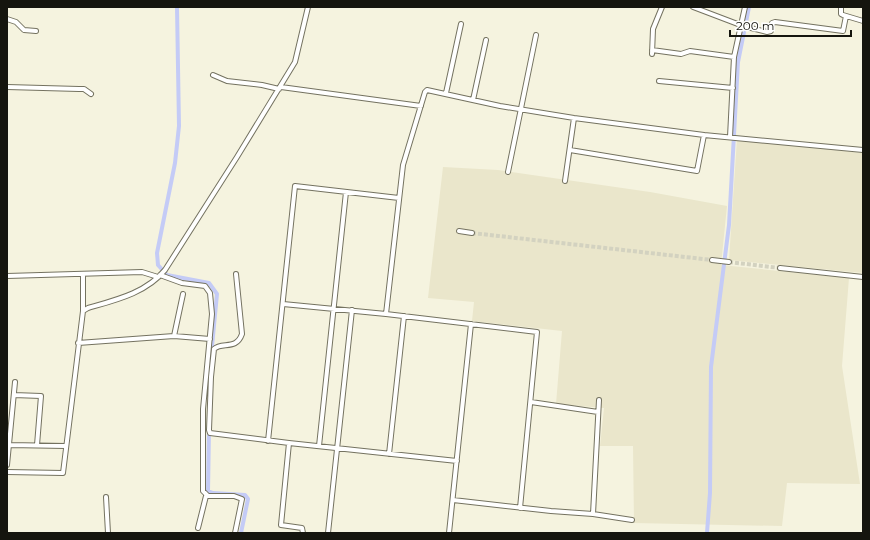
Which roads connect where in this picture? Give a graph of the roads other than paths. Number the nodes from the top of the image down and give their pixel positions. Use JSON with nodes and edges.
{"nodes":[{"id":1,"x":308,"y":7,"type":"edge"},
{"id":2,"x":662,"y":7,"type":"edge"},
{"id":3,"x":692,"y":7,"type":"edge"},
{"id":4,"x":745,"y":7,"type":"edge"},
{"id":5,"x":840,"y":7,"type":"edge"},
{"id":6,"x":846,"y":16,"type":"junction"},
{"id":7,"x":7,"y":20,"type":"edge"},
{"id":8,"x":863,"y":21,"type":"edge"},
{"id":9,"x":461,"y":24,"type":"dead end"},
{"id":10,"x":744,"y":27,"type":"junction"},
{"id":11,"x":36,"y":31,"type":"dead end"},
{"id":12,"x":536,"y":36,"type":"dead end"},
{"id":13,"x":486,"y":40,"type":"dead end"},
{"id":14,"x":734,"y":57,"type":"junction"},
{"id":15,"x":213,"y":75,"type":"dead end"},
{"id":16,"x":659,"y":81,"type":"dead end"},
{"id":17,"x":7,"y":87,"type":"edge"},
{"id":18,"x":280,"y":88,"type":"junction"},
{"id":19,"x":733,"y":88,"type":"junction"},
{"id":20,"x":446,"y":93,"type":"junction"},
{"id":21,"x":91,"y":94,"type":"dead end"},
{"id":22,"x":473,"y":100,"type":"junction"},
{"id":23,"x":421,"y":106,"type":"junction"},
{"id":24,"x":520,"y":110,"type":"junction"},
{"id":25,"x":574,"y":118,"type":"junction"},
{"id":26,"x":704,"y":135,"type":"junction"},
{"id":27,"x":733,"y":137,"type":"junction"},
{"id":28,"x":570,"y":150,"type":"junction"},
{"id":29,"x":863,"y":150,"type":"edge"},
{"id":30,"x":508,"y":172,"type":"dead end"},
{"id":31,"x":565,"y":181,"type":"dead end"},
{"id":32,"x":346,"y":192,"type":"junction"},
{"id":33,"x":398,"y":198,"type":"junction"},
{"id":34,"x":459,"y":231,"type":"dead end"},
{"id":35,"x":472,"y":232,"type":"tunnel mouth"},
{"id":36,"x":712,"y":260,"type":"tunnel mouth"},
{"id":37,"x":727,"y":262,"type":"tunnel mouth"},
{"id":38,"x":780,"y":268,"type":"tunnel mouth"},
{"id":39,"x":236,"y":274,"type":"dead end"},
{"id":40,"x":84,"y":275,"type":"junction"},
{"id":41,"x":160,"y":275,"type":"junction"},
{"id":42,"x":7,"y":276,"type":"edge"},
{"id":43,"x":863,"y":277,"type":"edge"},
{"id":44,"x":183,"y":294,"type":"dead end"},
{"id":45,"x":283,"y":304,"type":"junction"},
{"id":46,"x":333,"y":309,"type":"junction"},
{"id":47,"x":352,"y":310,"type":"junction"},
{"id":48,"x":83,"y":311,"type":"junction"},
{"id":49,"x":386,"y":314,"type":"junction"},
{"id":50,"x":404,"y":316,"type":"junction"},
{"id":51,"x":471,"y":324,"type":"junction"},
{"id":52,"x":174,"y":336,"type":"junction"},
{"id":53,"x":210,"y":339,"type":"junction"},
{"id":54,"x":78,"y":343,"type":"junction"},
{"id":55,"x":15,"y":382,"type":"dead end"},
{"id":56,"x":14,"y":394,"type":"junction"},
{"id":57,"x":599,"y":400,"type":"dead end"},
{"id":58,"x":531,"y":402,"type":"junction"},
{"id":59,"x":598,"y":412,"type":"junction"},
{"id":60,"x":268,"y":441,"type":"junction"},
{"id":61,"x":289,"y":443,"type":"junction"},
{"id":62,"x":9,"y":445,"type":"junction"},
{"id":63,"x":38,"y":445,"type":"junction"},
{"id":64,"x":66,"y":446,"type":"junction"},
{"id":65,"x":319,"y":446,"type":"junction"},
{"id":66,"x":338,"y":448,"type":"junction"},
{"id":67,"x":389,"y":454,"type":"junction"},
{"id":68,"x":457,"y":461,"type":"junction"},
{"id":69,"x":7,"y":465,"type":"edge"},
{"id":70,"x":7,"y":472,"type":"edge"},
{"id":71,"x":206,"y":496,"type":"junction"},
{"id":72,"x":106,"y":497,"type":"dead end"},
{"id":73,"x":453,"y":500,"type":"junction"},
{"id":74,"x":520,"y":508,"type":"junction"},
{"id":75,"x":593,"y":514,"type":"junction"},
{"id":76,"x":632,"y":520,"type":"dead end"},
{"id":77,"x":198,"y":528,"type":"dead end"},
{"id":78,"x":108,"y":533,"type":"edge"},
{"id":79,"x":235,"y":533,"type":"edge"},
{"id":80,"x":304,"y":533,"type":"edge"},
{"id":81,"x":328,"y":533,"type":"edge"},
{"id":82,"x":449,"y":533,"type":"edge"}],
"edges":[{"from":1,"to":18,"type":"street"},
{"from":2,"to":14,"type":"street"},
{"from":3,"to":10,"type":"street"},
{"from":4,"to":10,"type":"street"},
{"from":5,"to":6,"type":"street"},
{"from":6,"to":8,"type":"street"},
{"from":6,"to":10,"type":"street"},
{"from":7,"to":11,"type":"street"},
{"from":9,"to":20,"type":"street"},
{"from":10,"to":14,"type":"street"},
{"from":12,"to":24,"type":"street"},
{"from":13,"to":22,"type":"street"},
{"from":14,"to":19,"type":"street"},
{"from":15,"to":18,"type":"street"},
{"from":16,"to":19,"type":"street"},
{"from":17,"to":21,"type":"street"},
{"from":18,"to":23,"type":"street"},
{"from":18,"to":41,"type":"street"},
{"from":19,"to":27,"type":"street"},
{"from":20,"to":22,"type":"street"},
{"from":20,"to":23,"type":"street"},
{"from":22,"to":24,"type":"street"},
{"from":23,"to":33,"type":"street"},
{"from":24,"to":25,"type":"street"},
{"from":24,"to":30,"type":"street"},
{"from":25,"to":26,"type":"street"},
{"from":25,"to":28,"type":"street"},
{"from":26,"to":27,"type":"street"},
{"from":26,"to":28,"type":"street"},
{"from":27,"to":29,"type":"street"},
{"from":28,"to":31,"type":"street"},
{"from":32,"to":33,"type":"street"},
{"from":32,"to":45,"type":"street"},
{"from":32,"to":46,"type":"street"},
{"from":33,"to":49,"type":"street"},
{"from":34,"to":35,"type":"street"},
{"from":36,"to":37,"type":"street"},
{"from":38,"to":43,"type":"street"},
{"from":39,"to":60,"type":"street"},
{"from":40,"to":41,"type":"street"},
{"from":40,"to":42,"type":"street"},
{"from":40,"to":48,"type":"street"},
{"from":41,"to":48,"type":"street"},
{"from":41,"to":53,"type":"street"},
{"from":44,"to":52,"type":"street"},
{"from":45,"to":46,"type":"street"},
{"from":45,"to":60,"type":"street"},
{"from":46,"to":47,"type":"street"},
{"from":46,"to":65,"type":"street"},
{"from":47,"to":49,"type":"street"},
{"from":47,"to":66,"type":"street"},
{"from":48,"to":54,"type":"street"},
{"from":49,"to":50,"type":"street"},
{"from":50,"to":51,"type":"street"},
{"from":50,"to":67,"type":"street"},
{"from":51,"to":58,"type":"street"},
{"from":51,"to":68,"type":"street"},
{"from":52,"to":53,"type":"street"},
{"from":52,"to":54,"type":"street"},
{"from":53,"to":71,"type":"street"},
{"from":54,"to":64,"type":"street"},
{"from":55,"to":56,"type":"street"},
{"from":56,"to":62,"type":"street"},
{"from":56,"to":63,"type":"street"},
{"from":57,"to":59,"type":"street"},
{"from":58,"to":59,"type":"street"},
{"from":58,"to":74,"type":"street"},
{"from":59,"to":75,"type":"street"},
{"from":60,"to":61,"type":"street"},
{"from":61,"to":65,"type":"street"},
{"from":61,"to":80,"type":"street"},
{"from":62,"to":63,"type":"street"},
{"from":62,"to":69,"type":"street"},
{"from":63,"to":64,"type":"street"},
{"from":64,"to":70,"type":"street"},
{"from":65,"to":66,"type":"street"},
{"from":66,"to":67,"type":"street"},
{"from":66,"to":81,"type":"street"},
{"from":67,"to":68,"type":"street"},
{"from":68,"to":73,"type":"street"},
{"from":71,"to":77,"type":"street"},
{"from":71,"to":79,"type":"street"},
{"from":72,"to":78,"type":"street"},
{"from":73,"to":74,"type":"street"},
{"from":73,"to":82,"type":"street"},
{"from":74,"to":75,"type":"street"},
{"from":75,"to":76,"type":"street"}]}
